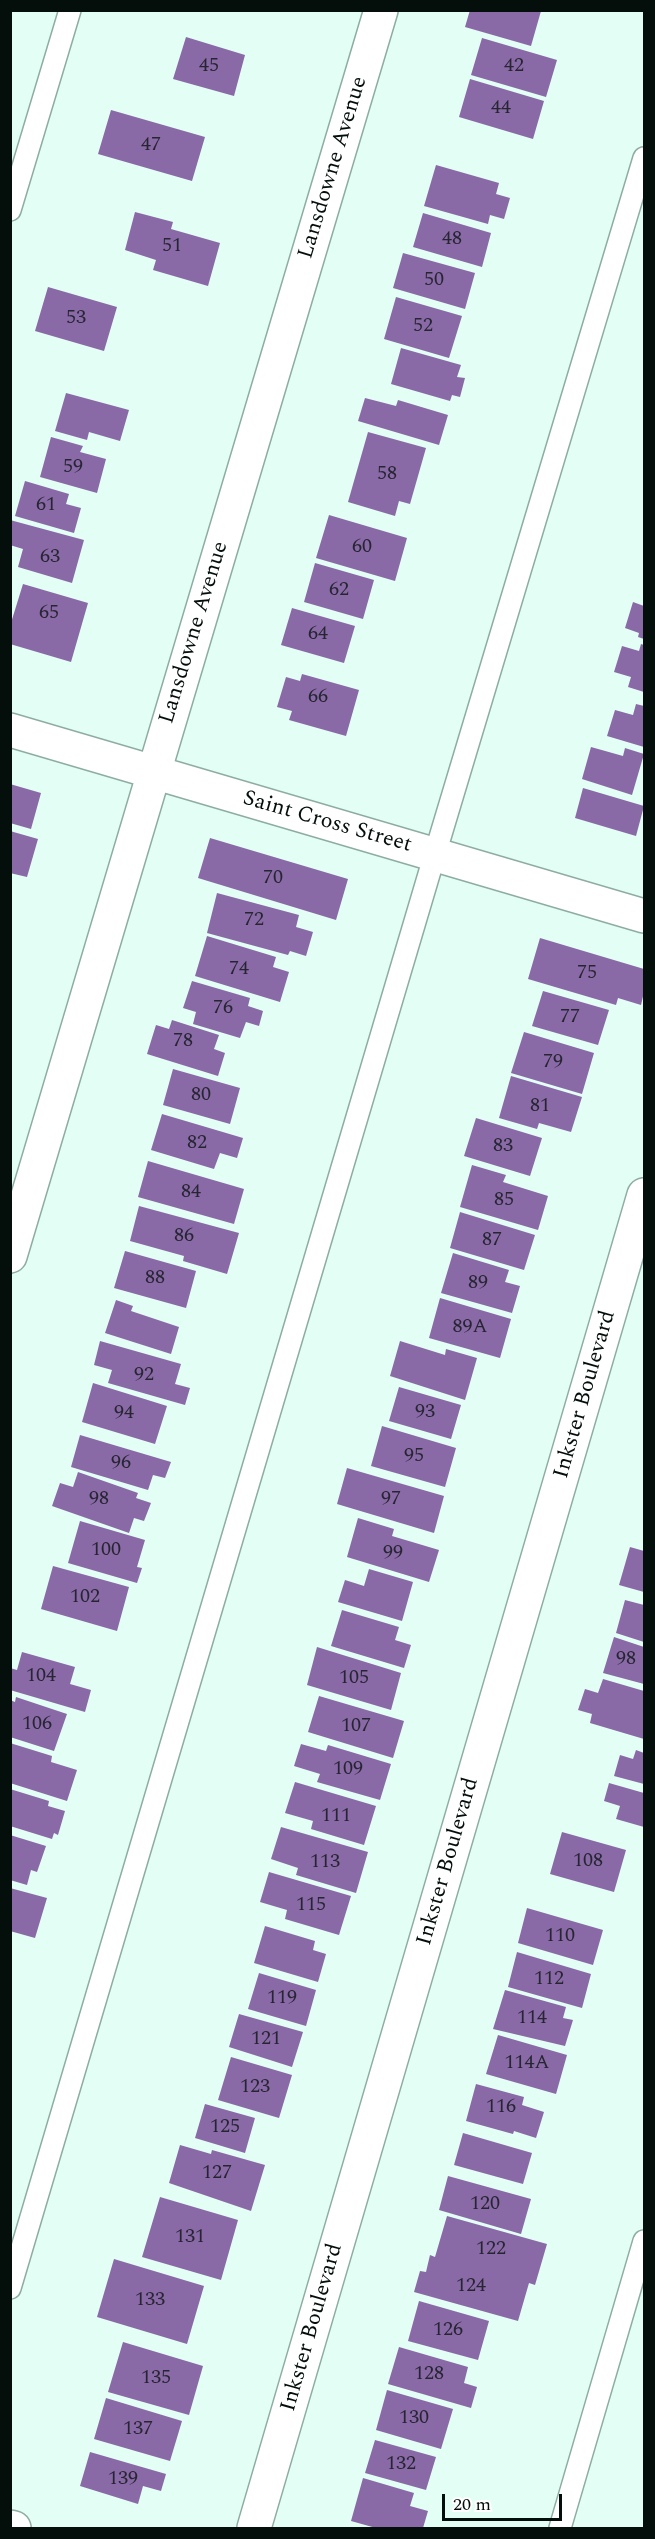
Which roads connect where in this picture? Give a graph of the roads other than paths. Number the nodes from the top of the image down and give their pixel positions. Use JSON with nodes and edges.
{"nodes":[{"id":1,"x":70,"y":10,"type":"edge"},
{"id":2,"x":381,"y":10,"type":"edge"},
{"id":3,"x":645,"y":158,"type":"edge"},
{"id":4,"x":10,"y":210,"type":"edge"},
{"id":5,"x":10,"y":730,"type":"edge"},
{"id":6,"x":154,"y":772,"type":"junction"},
{"id":7,"x":435,"y":854,"type":"junction"},
{"id":8,"x":645,"y":916,"type":"edge"},
{"id":9,"x":645,"y":1195,"type":"edge"},
{"id":10,"x":10,"y":1256,"type":"edge"},
{"id":11,"x":645,"y":2241,"type":"edge"},
{"id":12,"x":10,"y":2288,"type":"edge"},
{"id":13,"x":254,"y":2529,"type":"edge"},
{"id":14,"x":560,"y":2529,"type":"edge"}],
"edges":[{"from":1,"to":4,"type":"lane"},
{"from":2,"to":6,"type":"street","name":"Lansdowne Avenue"},
{"from":3,"to":7,"type":"lane"},
{"from":5,"to":6,"type":"street","name":"Saint Cross Street"},
{"from":6,"to":7,"type":"street","name":"Saint Cross Street"},
{"from":6,"to":10,"type":"street","name":"Lansdowne Avenue"},
{"from":7,"to":8,"type":"street","name":"Saint Cross Street"},
{"from":7,"to":12,"type":"lane"},
{"from":9,"to":13,"type":"street","name":"Inkster Boulevard"},
{"from":11,"to":14,"type":"lane"}]}
